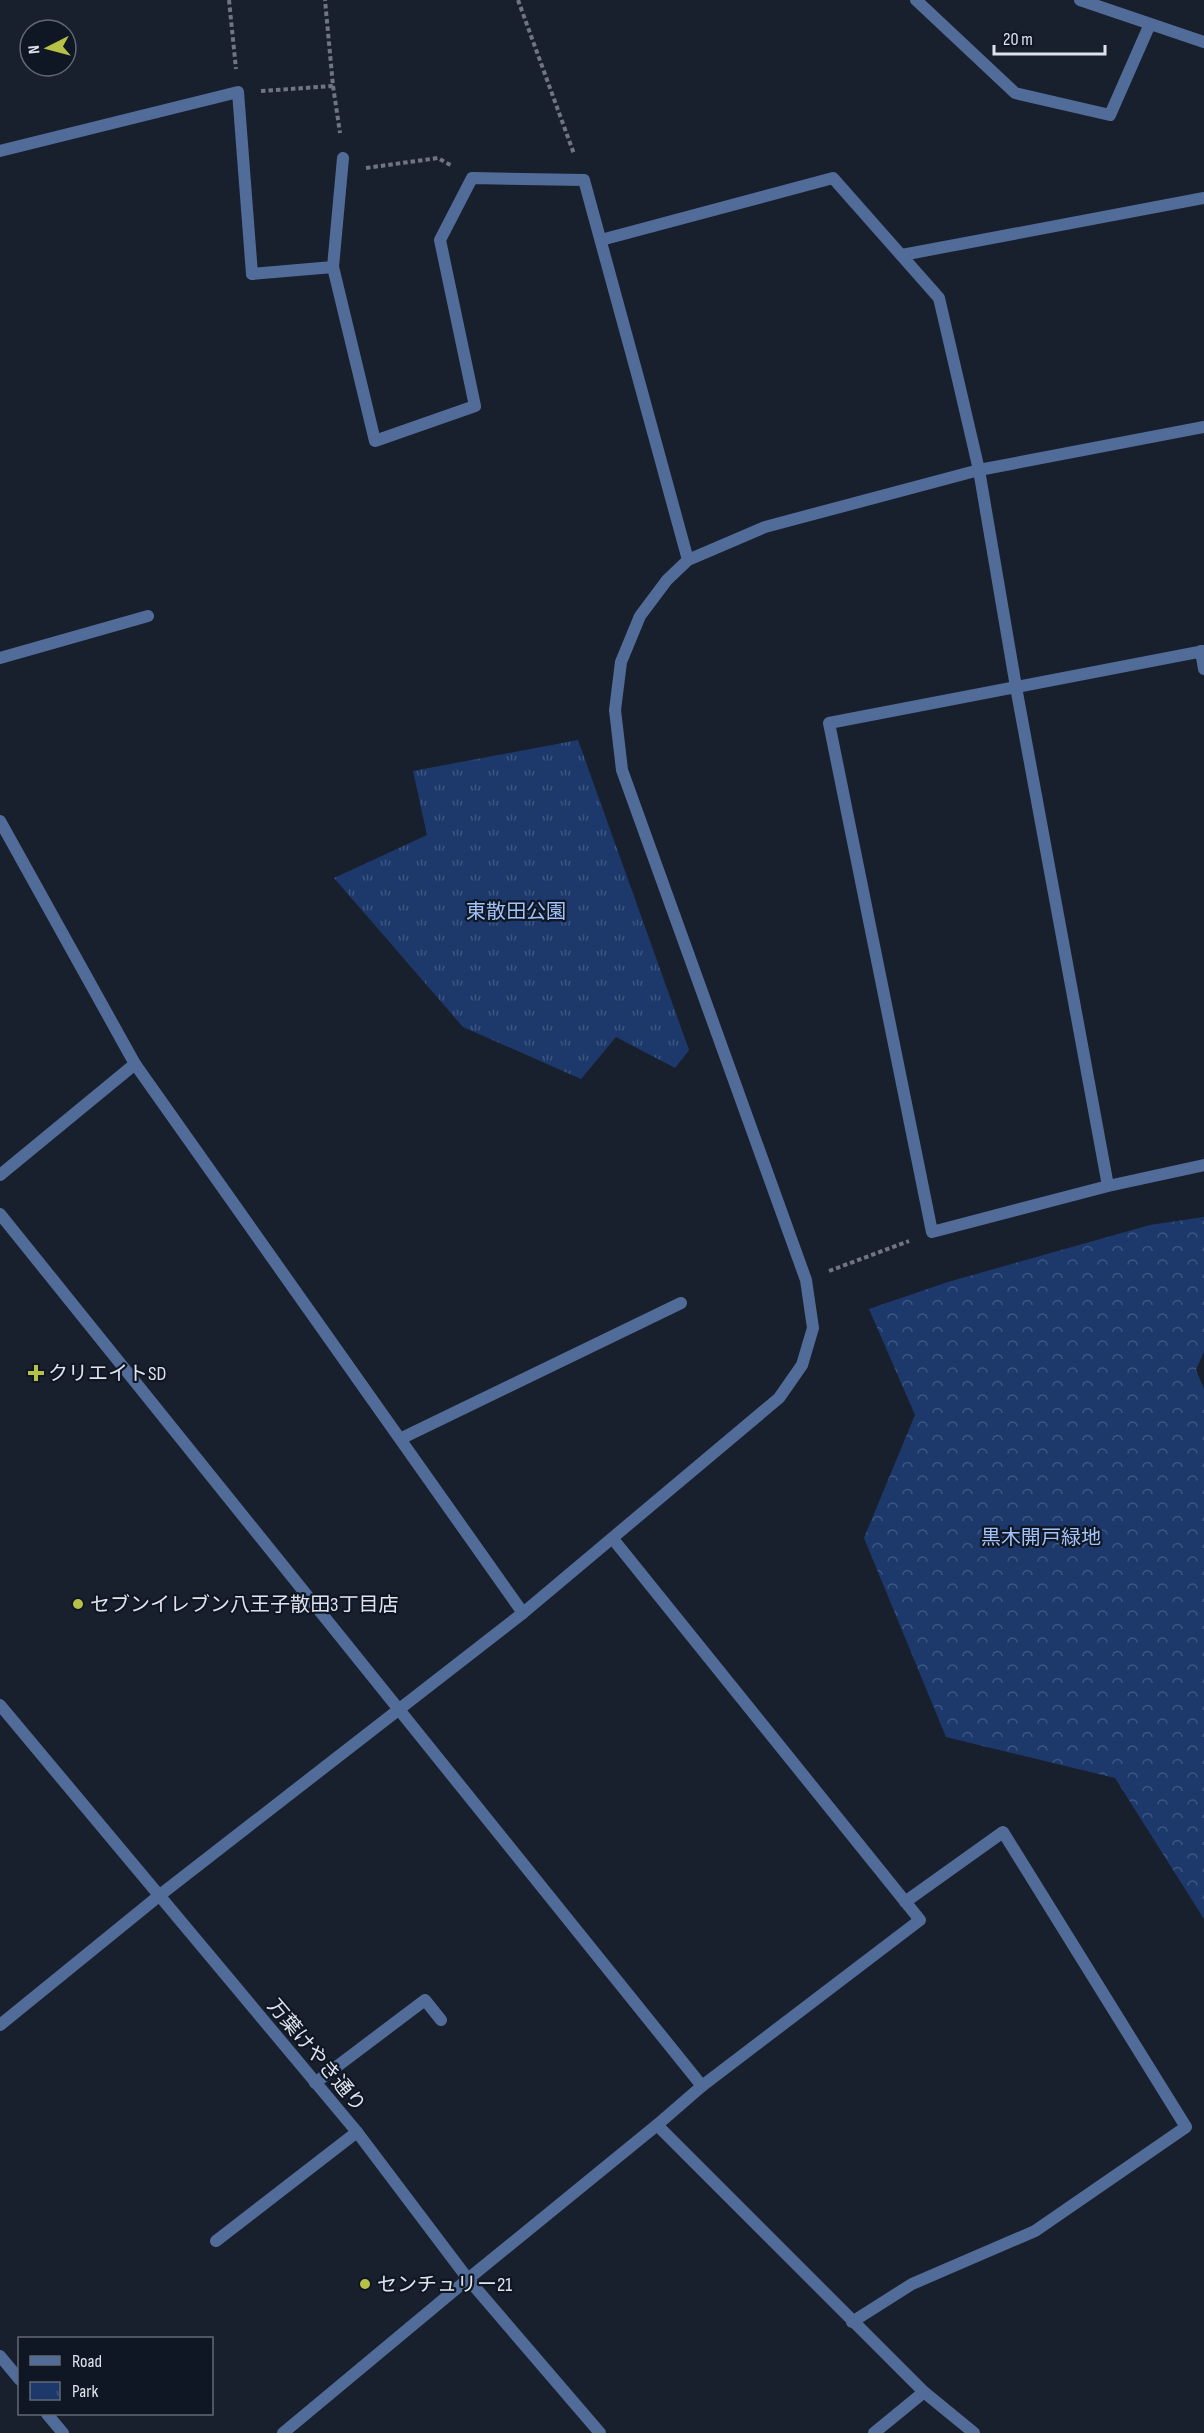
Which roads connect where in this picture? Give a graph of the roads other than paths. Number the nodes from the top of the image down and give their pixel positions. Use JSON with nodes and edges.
{"nodes":[{"id":1,"x":916,"y":0,"type":"edge"},
{"id":2,"x":1080,"y":0,"type":"edge"},
{"id":3,"x":1150,"y":24,"type":"junction"},
{"id":4,"x":1204,"y":42,"type":"edge"},
{"id":5,"x":0,"y":151,"type":"edge"},
{"id":6,"x":344,"y":158,"type":"road end"},
{"id":7,"x":1204,"y":198,"type":"edge"},
{"id":8,"x":601,"y":240,"type":"junction"},
{"id":9,"x":902,"y":255,"type":"junction"},
{"id":10,"x":333,"y":267,"type":"junction"},
{"id":11,"x":1204,"y":427,"type":"edge"},
{"id":12,"x":979,"y":470,"type":"junction"},
{"id":13,"x":688,"y":560,"type":"junction"},
{"id":14,"x":148,"y":616,"type":"dead end"},
{"id":15,"x":1202,"y":651,"type":"edge"},
{"id":16,"x":0,"y":658,"type":"edge"},
{"id":17,"x":1204,"y":669,"type":"edge"},
{"id":18,"x":1016,"y":687,"type":"junction"},
{"id":19,"x":0,"y":820,"type":"edge"},
{"id":20,"x":135,"y":1064,"type":"junction"},
{"id":21,"x":1204,"y":1165,"type":"edge"},
{"id":22,"x":0,"y":1175,"type":"edge"},
{"id":23,"x":1108,"y":1186,"type":"junction"},
{"id":24,"x":0,"y":1214,"type":"edge"},
{"id":25,"x":681,"y":1303,"type":"dead end"},
{"id":26,"x":400,"y":1439,"type":"junction"},
{"id":27,"x":613,"y":1539,"type":"junction"},
{"id":28,"x":523,"y":1613,"type":"junction"},
{"id":29,"x":0,"y":1705,"type":"edge"},
{"id":30,"x":399,"y":1711,"type":"junction"},
{"id":31,"x":160,"y":1895,"type":"junction"},
{"id":32,"x":905,"y":1902,"type":"junction"},
{"id":33,"x":441,"y":2020,"type":"dead end"},
{"id":34,"x":0,"y":2025,"type":"edge"},
{"id":35,"x":315,"y":2083,"type":"junction"},
{"id":36,"x":702,"y":2086,"type":"junction"},
{"id":37,"x":657,"y":2125,"type":"junction"},
{"id":38,"x":357,"y":2132,"type":"junction"},
{"id":39,"x":216,"y":2241,"type":"dead end"},
{"id":40,"x":468,"y":2280,"type":"junction"},
{"id":41,"x":852,"y":2322,"type":"junction"},
{"id":42,"x":0,"y":2356,"type":"edge"},
{"id":43,"x":18,"y":2378,"type":"edge"},
{"id":44,"x":924,"y":2392,"type":"junction"},
{"id":45,"x":48,"y":2415,"type":"edge"},
{"id":46,"x":63,"y":2433,"type":"edge"},
{"id":47,"x":283,"y":2433,"type":"edge"},
{"id":48,"x":600,"y":2433,"type":"edge"},
{"id":49,"x":874,"y":2433,"type":"edge"},
{"id":50,"x":974,"y":2433,"type":"edge"}],
"edges":[{"from":1,"to":3,"type":"street"},
{"from":2,"to":3,"type":"street"},
{"from":3,"to":4,"type":"street"},
{"from":5,"to":10,"type":"street"},
{"from":6,"to":10,"type":"street"},
{"from":7,"to":9,"type":"street"},
{"from":8,"to":9,"type":"street"},
{"from":8,"to":10,"type":"street"},
{"from":8,"to":13,"type":"street"},
{"from":9,"to":12,"type":"street"},
{"from":11,"to":12,"type":"street"},
{"from":12,"to":13,"type":"street"},
{"from":12,"to":18,"type":"street"},
{"from":13,"to":27,"type":"street"},
{"from":14,"to":16,"type":"street"},
{"from":15,"to":17,"type":"street"},
{"from":15,"to":18,"type":"street"},
{"from":18,"to":23,"type":"street"},
{"from":18,"to":23,"type":"street"},
{"from":19,"to":20,"type":"street"},
{"from":20,"to":22,"type":"street"},
{"from":20,"to":26,"type":"street"},
{"from":21,"to":23,"type":"street"},
{"from":24,"to":30,"type":"street"},
{"from":25,"to":26,"type":"street"},
{"from":26,"to":28,"type":"street"},
{"from":27,"to":28,"type":"street"},
{"from":27,"to":32,"type":"street"},
{"from":28,"to":30,"type":"street"},
{"from":29,"to":31,"type":"street","name":"万葉けやき通り"},
{"from":30,"to":31,"type":"street"},
{"from":30,"to":36,"type":"street"},
{"from":31,"to":34,"type":"street"},
{"from":31,"to":35,"type":"street","name":"万葉けやき通り"},
{"from":32,"to":36,"type":"street"},
{"from":32,"to":41,"type":"street"},
{"from":33,"to":35,"type":"street"},
{"from":35,"to":38,"type":"street","name":"万葉けやき通り"},
{"from":36,"to":37,"type":"street"},
{"from":37,"to":40,"type":"street"},
{"from":37,"to":41,"type":"street"},
{"from":38,"to":39,"type":"street"},
{"from":38,"to":40,"type":"street","name":"万葉けやき通り"},
{"from":40,"to":47,"type":"street"},
{"from":40,"to":48,"type":"street","name":"万葉けやき通り"},
{"from":41,"to":44,"type":"street"},
{"from":42,"to":43,"type":"street"},
{"from":44,"to":49,"type":"street"},
{"from":44,"to":50,"type":"street"},
{"from":45,"to":46,"type":"street"}]}
